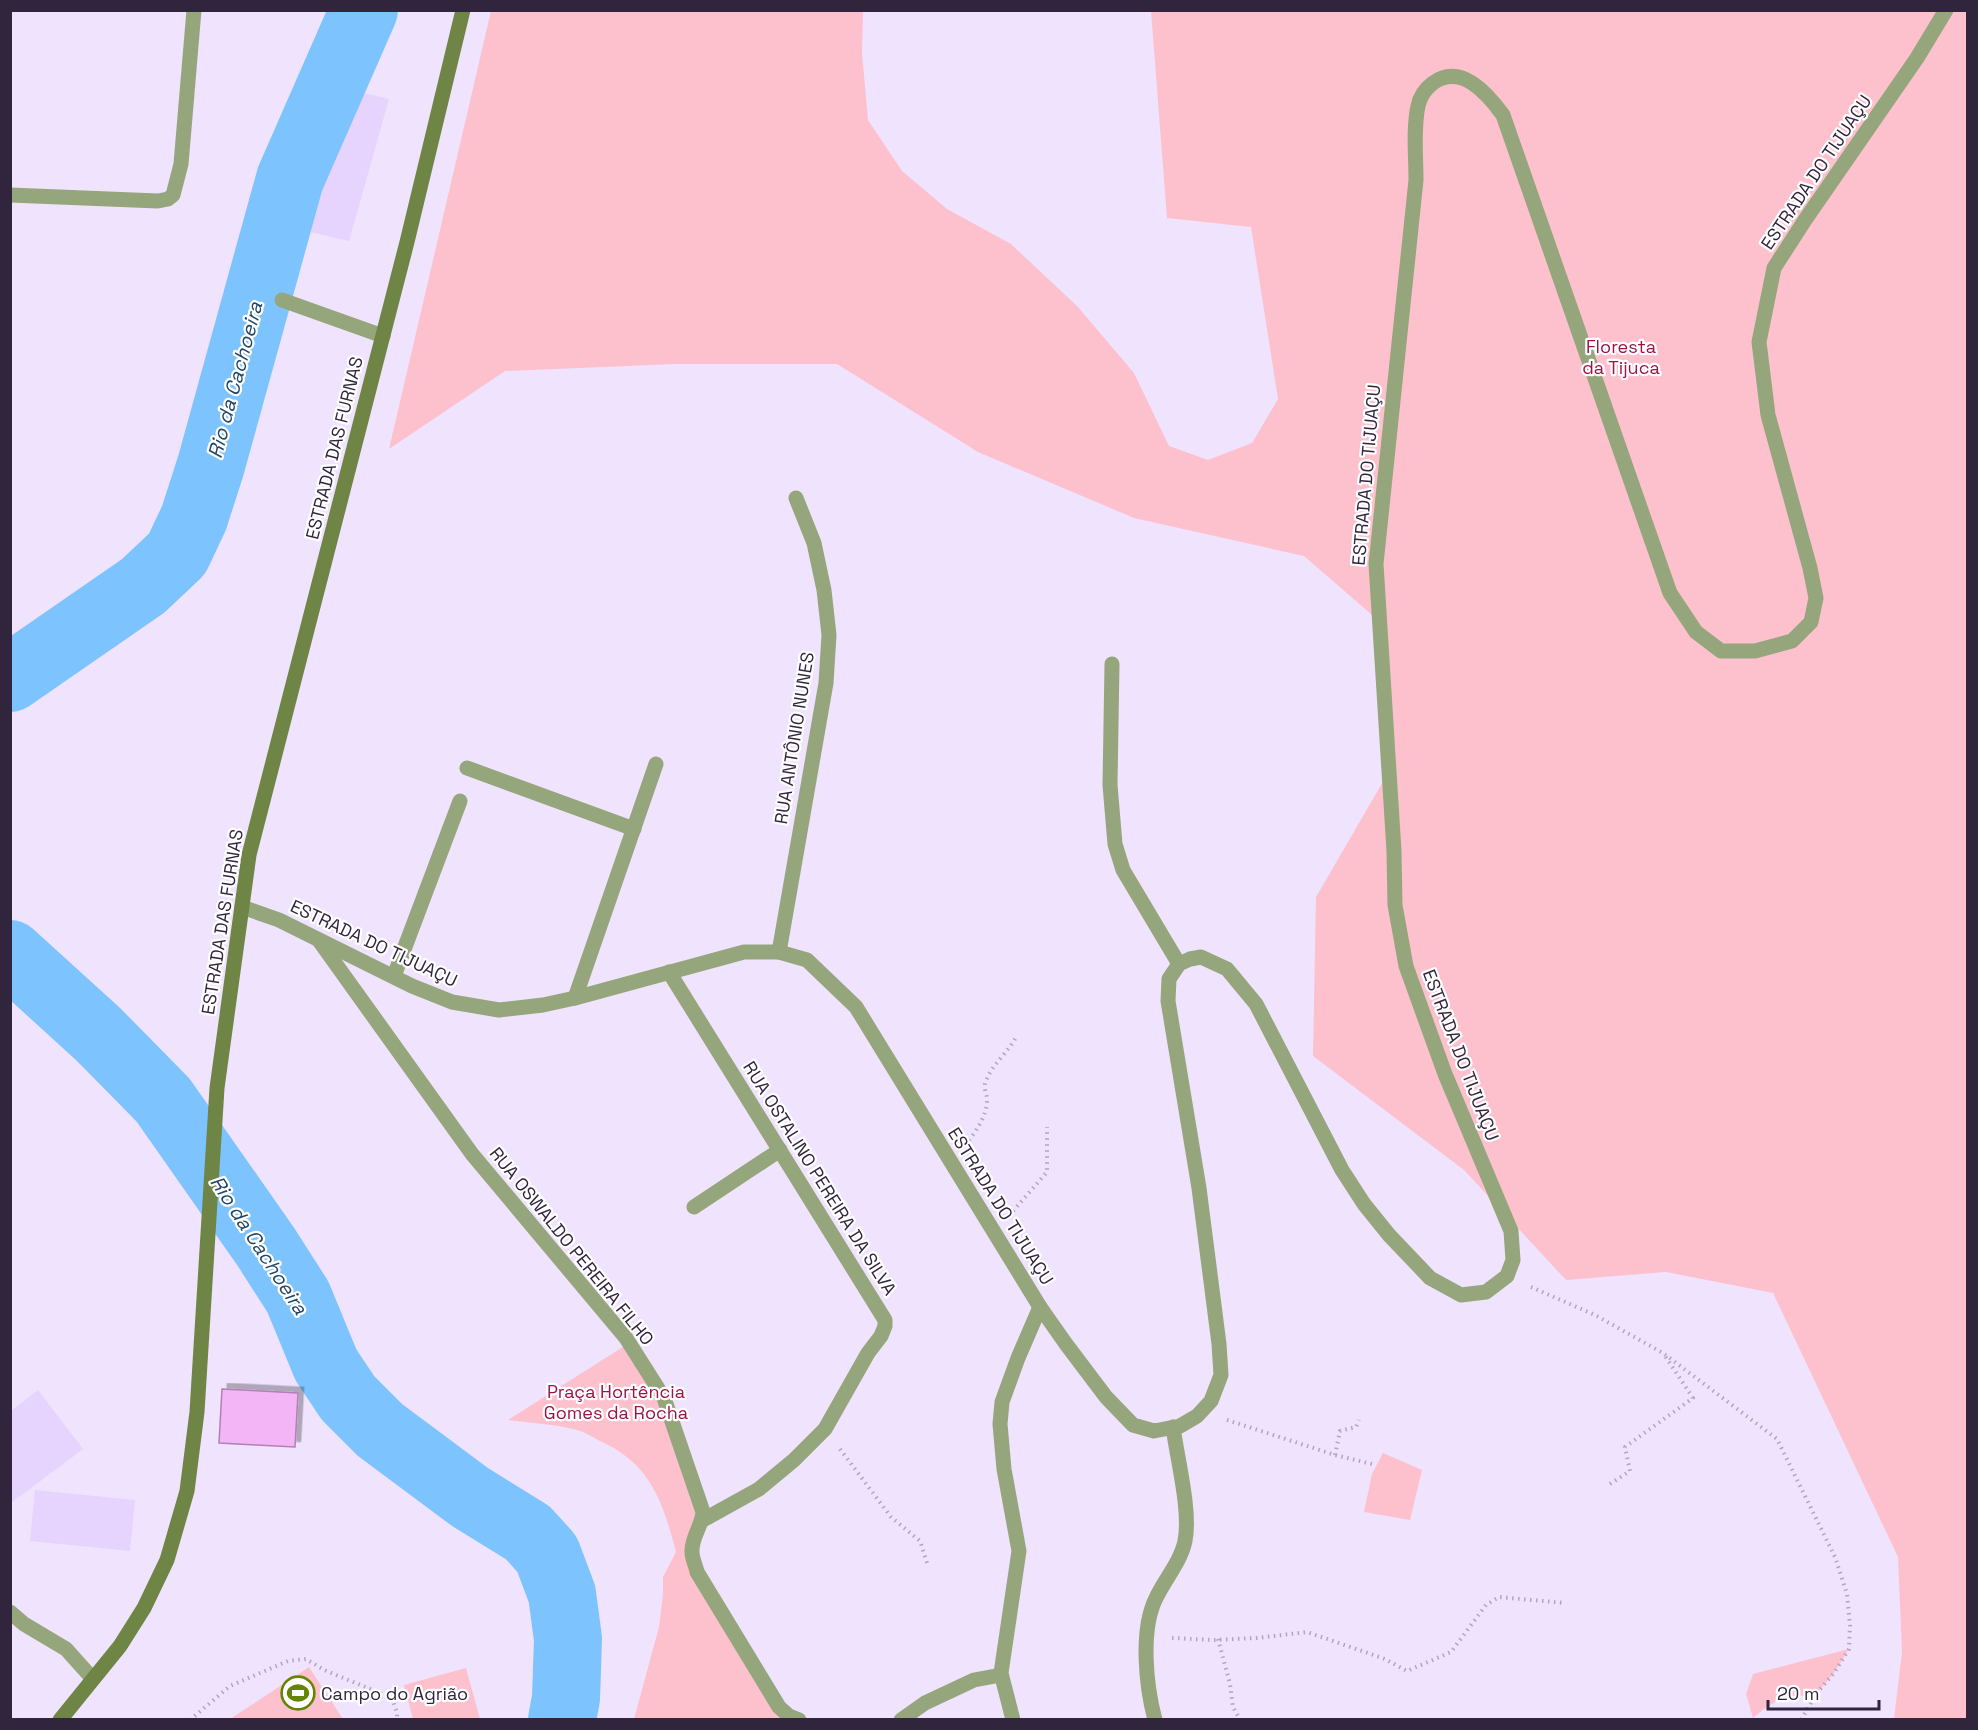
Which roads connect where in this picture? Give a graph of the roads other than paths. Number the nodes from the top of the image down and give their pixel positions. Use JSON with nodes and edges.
{"nodes":[{"id":1,"x":194,"y":10,"type":"edge"},
{"id":2,"x":464,"y":10,"type":"edge"},
{"id":3,"x":1946,"y":10,"type":"edge"},
{"id":4,"x":10,"y":195,"type":"edge"},
{"id":5,"x":282,"y":300,"type":"dead end"},
{"id":6,"x":383,"y":336,"type":"junction"},
{"id":7,"x":796,"y":498,"type":"dead end"},
{"id":8,"x":1112,"y":664,"type":"dead end"},
{"id":9,"x":656,"y":764,"type":"dead end"},
{"id":10,"x":467,"y":768,"type":"dead end"},
{"id":11,"x":460,"y":801,"type":"dead end"},
{"id":12,"x":634,"y":829,"type":"junction"},
{"id":13,"x":242,"y":907,"type":"junction"},
{"id":14,"x":319,"y":940,"type":"junction"},
{"id":15,"x":779,"y":952,"type":"junction"},
{"id":16,"x":1179,"y":964,"type":"junction"},
{"id":17,"x":669,"y":972,"type":"junction"},
{"id":18,"x":394,"y":976,"type":"junction"},
{"id":19,"x":574,"y":998,"type":"junction"},
{"id":20,"x":780,"y":1150,"type":"junction"},
{"id":21,"x":694,"y":1207,"type":"dead end"},
{"id":22,"x":1040,"y":1306,"type":"junction"},
{"id":23,"x":1173,"y":1427,"type":"junction"},
{"id":24,"x":703,"y":1520,"type":"junction"},
{"id":25,"x":10,"y":1612,"type":"edge"},
{"id":26,"x":1002,"y":1675,"type":"junction"},
{"id":27,"x":92,"y":1678,"type":"junction"},
{"id":28,"x":60,"y":1719,"type":"edge"},
{"id":29,"x":799,"y":1719,"type":"edge"},
{"id":30,"x":901,"y":1719,"type":"edge"},
{"id":31,"x":1013,"y":1719,"type":"edge"},
{"id":32,"x":1155,"y":1719,"type":"edge"}],
"edges":[{"from":1,"to":4,"type":"street"},
{"from":2,"to":6,"type":"main road","name":"ESTRADA DAS FURNAS"},
{"from":3,"to":16,"type":"street","name":"ESTRADA DO TIJUAÇU"},
{"from":5,"to":6,"type":"street"},
{"from":6,"to":13,"type":"main road","name":"ESTRADA DAS FURNAS"},
{"from":7,"to":15,"type":"street","name":"RUA ANTÔNIO NUNES"},
{"from":8,"to":16,"type":"street"},
{"from":9,"to":12,"type":"street"},
{"from":10,"to":12,"type":"street"},
{"from":11,"to":18,"type":"street"},
{"from":12,"to":19,"type":"street"},
{"from":13,"to":14,"type":"street","name":"ESTRADA DO TIJUAÇU"},
{"from":13,"to":27,"type":"main road","name":"ESTRADA DAS FURNAS"},
{"from":14,"to":18,"type":"street","name":"ESTRADA DO TIJUAÇU"},
{"from":14,"to":24,"type":"street","name":"RUA OSWALDO PEREIRA FILHO"},
{"from":15,"to":17,"type":"street","name":"ESTRADA DO TIJUAÇU"},
{"from":15,"to":22,"type":"street","name":"ESTRADA DO TIJUAÇU"},
{"from":16,"to":23,"type":"street","name":"ESTRADA DO TIJUAÇU"},
{"from":17,"to":19,"type":"street","name":"ESTRADA DO TIJUAÇU"},
{"from":17,"to":20,"type":"street","name":"RUA OSTALINO PEREIRA DA SILVA"},
{"from":18,"to":19,"type":"street","name":"ESTRADA DO TIJUAÇU"},
{"from":20,"to":21,"type":"street"},
{"from":20,"to":24,"type":"street","name":"RUA OSTALINO PEREIRA DA SILVA"},
{"from":22,"to":23,"type":"street","name":"ESTRADA DO TIJUAÇU"},
{"from":22,"to":26,"type":"street"},
{"from":23,"to":32,"type":"street"},
{"from":24,"to":29,"type":"street"},
{"from":25,"to":27,"type":"street"},
{"from":26,"to":30,"type":"street"},
{"from":26,"to":31,"type":"street"},
{"from":27,"to":28,"type":"main road","name":"ESTRADA DAS FURNAS"}]}
